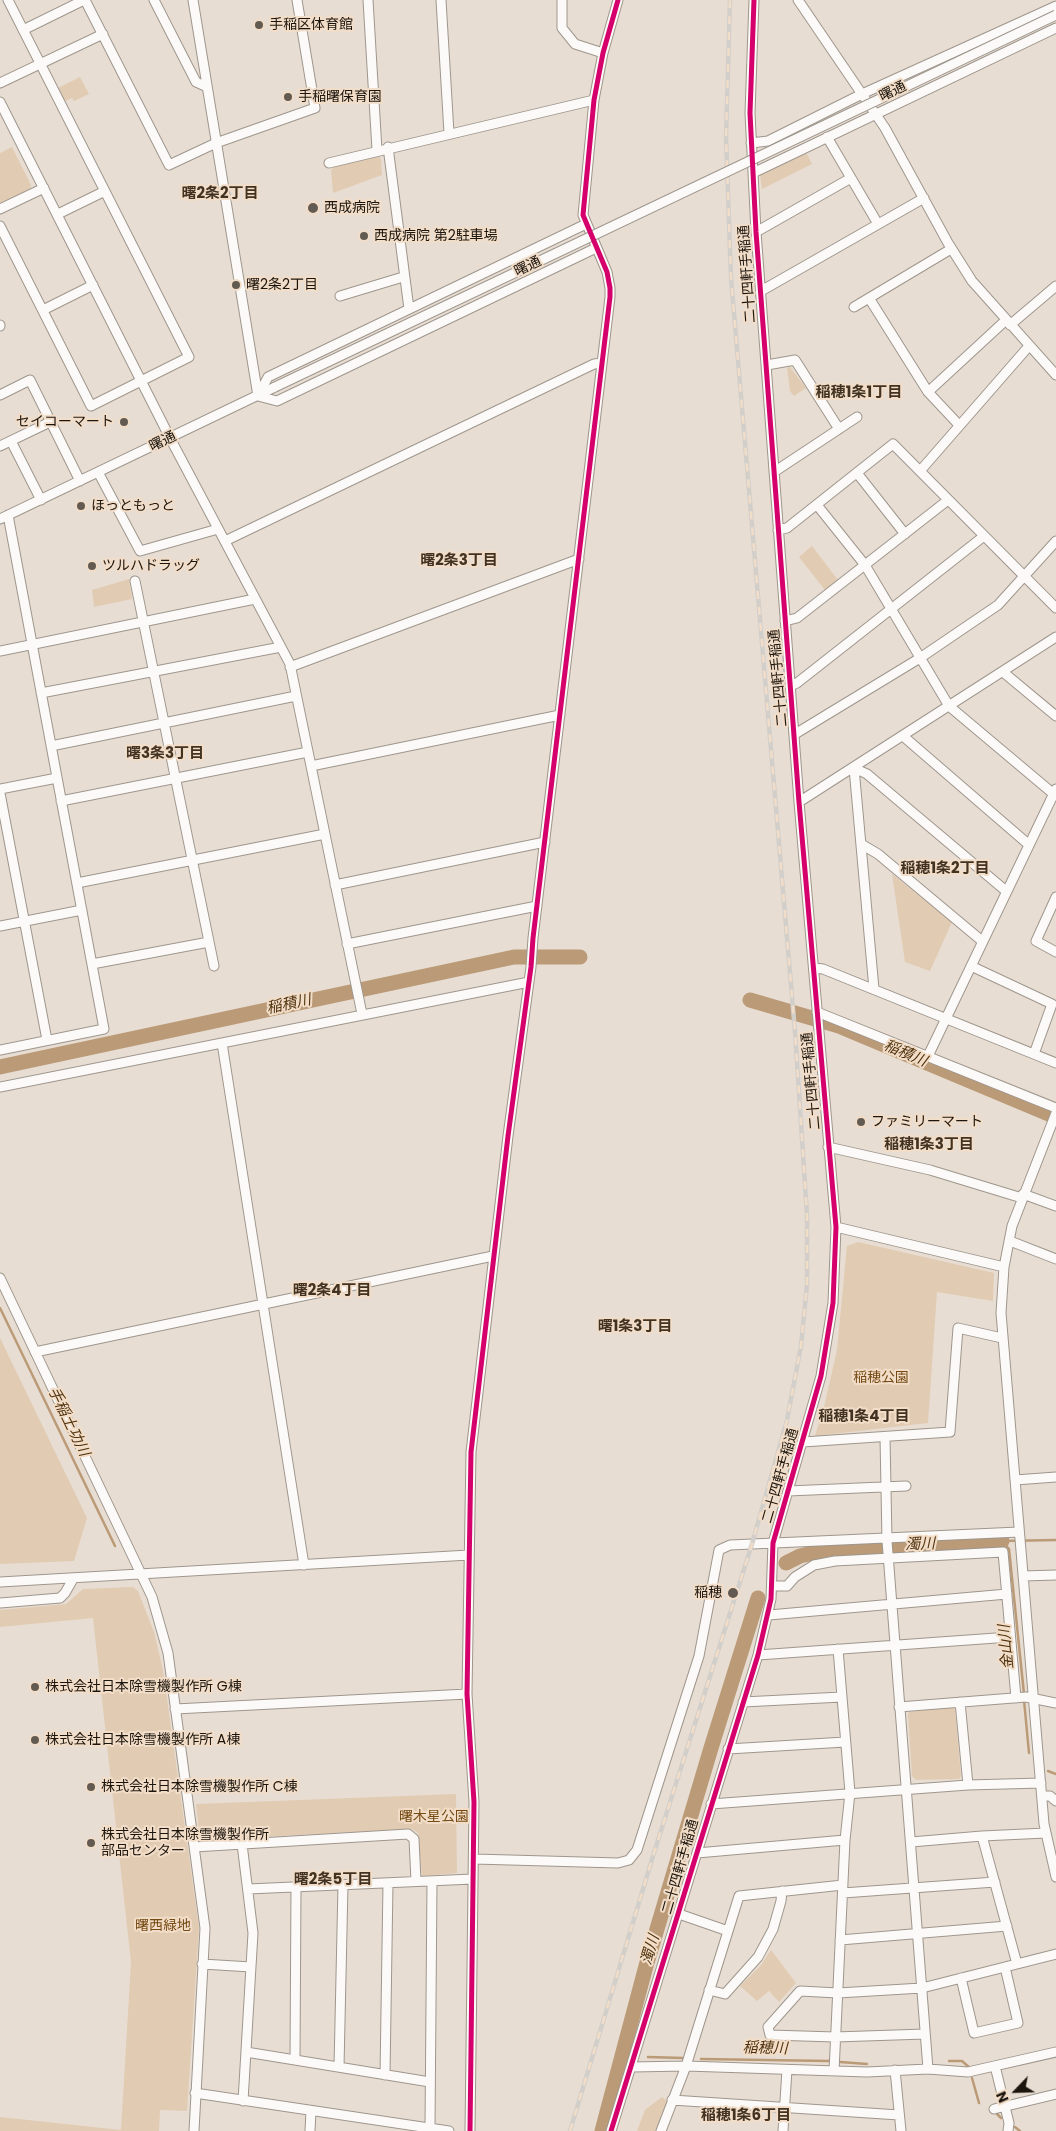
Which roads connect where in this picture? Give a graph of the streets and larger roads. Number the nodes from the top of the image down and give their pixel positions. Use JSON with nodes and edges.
{"nodes":[{"id":1,"x":8,"y":0,"type":"edge"},
{"id":2,"x":85,"y":0,"type":"edge"},
{"id":3,"x":154,"y":0,"type":"edge"},
{"id":4,"x":193,"y":0,"type":"edge"},
{"id":5,"x":298,"y":0,"type":"edge"},
{"id":6,"x":368,"y":0,"type":"edge"},
{"id":7,"x":441,"y":0,"type":"edge"},
{"id":8,"x":562,"y":0,"type":"edge"},
{"id":9,"x":618,"y":0,"type":"edge"},
{"id":10,"x":754,"y":0,"type":"edge"},
{"id":11,"x":798,"y":0,"type":"edge"},
{"id":12,"x":1056,"y":6,"type":"edge"},
{"id":13,"x":1056,"y":15,"type":"edge"},
{"id":14,"x":1056,"y":28,"type":"edge"},
{"id":15,"x":23,"y":30,"type":"junction"},
{"id":16,"x":103,"y":34,"type":"junction"},
{"id":17,"x":603,"y":53,"type":"junction"},
{"id":18,"x":41,"y":64,"type":"junction"},
{"id":19,"x":0,"y":83,"type":"edge"},
{"id":20,"x":207,"y":88,"type":"junction"},
{"id":21,"x":862,"y":94,"type":"junction"},
{"id":22,"x":594,"y":100,"type":"junction"},
{"id":23,"x":0,"y":102,"type":"edge"},
{"id":24,"x":875,"y":114,"type":"junction"},
{"id":25,"x":449,"y":133,"type":"junction"},
{"id":26,"x":827,"y":137,"type":"junction"},
{"id":27,"x":216,"y":142,"type":"junction"},
{"id":28,"x":751,"y":143,"type":"junction"},
{"id":29,"x":388,"y":148,"type":"junction"},
{"id":30,"x":377,"y":150,"type":"junction"},
{"id":31,"x":329,"y":163,"type":"dead end"},
{"id":32,"x":753,"y":173,"type":"junction"},
{"id":33,"x":851,"y":178,"type":"junction"},
{"id":34,"x":44,"y":188,"type":"junction"},
{"id":35,"x":105,"y":191,"type":"junction"},
{"id":36,"x":924,"y":198,"type":"junction"},
{"id":37,"x":0,"y":209,"type":"edge"},
{"id":38,"x":58,"y":214,"type":"junction"},
{"id":39,"x":586,"y":224,"type":"junction"},
{"id":40,"x":878,"y":224,"type":"junction"},
{"id":41,"x":0,"y":226,"type":"edge"},
{"id":42,"x":756,"y":232,"type":"junction"},
{"id":43,"x":596,"y":248,"type":"junction"},
{"id":44,"x":951,"y":249,"type":"junction"},
{"id":45,"x":403,"y":277,"type":"junction"},
{"id":46,"x":93,"y":285,"type":"junction"},
{"id":47,"x":1056,"y":286,"type":"edge"},
{"id":48,"x":760,"y":291,"type":"junction"},
{"id":49,"x":340,"y":296,"type":"dead end"},
{"id":50,"x":869,"y":298,"type":"junction"},
{"id":51,"x":854,"y":307,"type":"dead end"},
{"id":52,"x":409,"y":308,"type":"junction"},
{"id":53,"x":43,"y":310,"type":"junction"},
{"id":54,"x":1008,"y":322,"type":"junction"},
{"id":55,"x":1029,"y":346,"type":"junction"},
{"id":56,"x":602,"y":363,"type":"junction"},
{"id":57,"x":767,"y":366,"type":"junction"},
{"id":58,"x":1056,"y":375,"type":"edge"},
{"id":59,"x":142,"y":381,"type":"junction"},
{"id":60,"x":928,"y":392,"type":"junction"},
{"id":61,"x":0,"y":395,"type":"edge"},
{"id":62,"x":258,"y":396,"type":"junction"},
{"id":63,"x":857,"y":417,"type":"dead end"},
{"id":64,"x":50,"y":422,"type":"junction"},
{"id":65,"x":959,"y":425,"type":"junction"},
{"id":66,"x":839,"y":429,"type":"junction"},
{"id":67,"x":170,"y":438,"type":"junction"},
{"id":68,"x":11,"y":441,"type":"junction"},
{"id":69,"x":0,"y":446,"type":"edge"},
{"id":70,"x":920,"y":471,"type":"junction"},
{"id":71,"x":98,"y":472,"type":"junction"},
{"id":72,"x":774,"y":472,"type":"junction"},
{"id":73,"x":857,"y":473,"type":"junction"},
{"id":74,"x":80,"y":481,"type":"junction"},
{"id":75,"x":41,"y":500,"type":"junction"},
{"id":76,"x":948,"y":500,"type":"junction"},
{"id":77,"x":816,"y":505,"type":"junction"},
{"id":78,"x":4,"y":517,"type":"edge"},
{"id":79,"x":218,"y":529,"type":"junction"},
{"id":80,"x":778,"y":530,"type":"junction"},
{"id":81,"x":905,"y":534,"type":"junction"},
{"id":82,"x":984,"y":536,"type":"junction"},
{"id":83,"x":225,"y":541,"type":"junction"},
{"id":84,"x":1056,"y":541,"type":"edge"},
{"id":85,"x":579,"y":559,"type":"junction"},
{"id":86,"x":865,"y":565,"type":"junction"},
{"id":87,"x":1026,"y":576,"type":"junction"},
{"id":88,"x":135,"y":581,"type":"dead end"},
{"id":89,"x":256,"y":599,"type":"junction"},
{"id":90,"x":1056,"y":608,"type":"edge"},
{"id":91,"x":891,"y":610,"type":"junction"},
{"id":92,"x":786,"y":621,"type":"junction"},
{"id":93,"x":144,"y":623,"type":"junction"},
{"id":94,"x":1054,"y":642,"type":"edge"},
{"id":95,"x":32,"y":645,"type":"junction"},
{"id":96,"x":281,"y":647,"type":"junction"},
{"id":97,"x":0,"y":651,"type":"edge"},
{"id":98,"x":920,"y":658,"type":"junction"},
{"id":99,"x":290,"y":667,"type":"junction"},
{"id":100,"x":154,"y":671,"type":"junction"},
{"id":101,"x":1003,"y":672,"type":"junction"},
{"id":102,"x":790,"y":686,"type":"junction"},
{"id":103,"x":41,"y":692,"type":"junction"},
{"id":104,"x":296,"y":696,"type":"junction"},
{"id":105,"x":950,"y":706,"type":"junction"},
{"id":106,"x":560,"y":715,"type":"junction"},
{"id":107,"x":1056,"y":716,"type":"edge"},
{"id":108,"x":164,"y":723,"type":"junction"},
{"id":109,"x":795,"y":734,"type":"junction"},
{"id":110,"x":904,"y":736,"type":"junction"},
{"id":111,"x":51,"y":746,"type":"junction"},
{"id":112,"x":308,"y":752,"type":"junction"},
{"id":113,"x":311,"y":766,"type":"junction"},
{"id":114,"x":854,"y":768,"type":"junction"},
{"id":115,"x":57,"y":778,"type":"junction"},
{"id":116,"x":176,"y":778,"type":"junction"},
{"id":117,"x":0,"y":789,"type":"edge"},
{"id":118,"x":0,"y":793,"type":"edge"},
{"id":119,"x":1055,"y":793,"type":"edge"},
{"id":120,"x":61,"y":801,"type":"junction"},
{"id":121,"x":800,"y":802,"type":"junction"},
{"id":122,"x":325,"y":834,"type":"junction"},
{"id":123,"x":545,"y":842,"type":"junction"},
{"id":124,"x":861,"y":844,"type":"junction"},
{"id":125,"x":1028,"y":844,"type":"junction"},
{"id":126,"x":192,"y":859,"type":"junction"},
{"id":127,"x":77,"y":883,"type":"junction"},
{"id":128,"x":335,"y":885,"type":"junction"},
{"id":129,"x":1006,"y":891,"type":"junction"},
{"id":130,"x":1056,"y":897,"type":"edge"},
{"id":131,"x":537,"y":906,"type":"junction"},
{"id":132,"x":82,"y":910,"type":"junction"},
{"id":133,"x":24,"y":922,"type":"junction"},
{"id":134,"x":0,"y":926,"type":"edge"},
{"id":135,"x":982,"y":941,"type":"junction"},
{"id":136,"x":209,"y":942,"type":"junction"},
{"id":137,"x":347,"y":944,"type":"junction"},
{"id":138,"x":1056,"y":952,"type":"edge"},
{"id":139,"x":92,"y":964,"type":"junction"},
{"id":140,"x":214,"y":966,"type":"dead end"},
{"id":141,"x":971,"y":966,"type":"junction"},
{"id":142,"x":815,"y":968,"type":"junction"},
{"id":143,"x":529,"y":982,"type":"junction"},
{"id":144,"x":874,"y":989,"type":"junction"},
{"id":145,"x":362,"y":1014,"type":"junction"},
{"id":146,"x":817,"y":1014,"type":"junction"},
{"id":147,"x":946,"y":1018,"type":"junction"},
{"id":148,"x":47,"y":1040,"type":"junction"},
{"id":149,"x":222,"y":1043,"type":"junction"},
{"id":150,"x":0,"y":1050,"type":"edge"},
{"id":151,"x":1034,"y":1054,"type":"junction"},
{"id":152,"x":928,"y":1056,"type":"junction"},
{"id":153,"x":1056,"y":1063,"type":"edge"},
{"id":154,"x":0,"y":1088,"type":"edge"},
{"id":155,"x":1056,"y":1108,"type":"edge"},
{"id":156,"x":1056,"y":1113,"type":"edge"},
{"id":157,"x":828,"y":1147,"type":"junction"},
{"id":158,"x":1023,"y":1196,"type":"junction"},
{"id":159,"x":1056,"y":1206,"type":"edge"},
{"id":160,"x":836,"y":1227,"type":"junction"},
{"id":161,"x":1010,"y":1242,"type":"junction"},
{"id":162,"x":493,"y":1256,"type":"junction"},
{"id":163,"x":1056,"y":1258,"type":"edge"},
{"id":164,"x":1004,"y":1267,"type":"junction"},
{"id":165,"x":0,"y":1278,"type":"edge"},
{"id":166,"x":263,"y":1306,"type":"junction"},
{"id":167,"x":1002,"y":1338,"type":"junction"},
{"id":168,"x":35,"y":1352,"type":"junction"},
{"id":169,"x":885,"y":1437,"type":"junction"},
{"id":170,"x":803,"y":1442,"type":"junction"},
{"id":171,"x":1056,"y":1477,"type":"edge"},
{"id":172,"x":1014,"y":1480,"type":"junction"},
{"id":173,"x":906,"y":1486,"type":"dead end"},
{"id":174,"x":886,"y":1488,"type":"junction"},
{"id":175,"x":788,"y":1491,"type":"junction"},
{"id":176,"x":1019,"y":1534,"type":"junction"},
{"id":177,"x":887,"y":1540,"type":"junction"},
{"id":178,"x":773,"y":1543,"type":"junction"},
{"id":179,"x":888,"y":1555,"type":"junction"},
{"id":180,"x":469,"y":1556,"type":"junction"},
{"id":181,"x":304,"y":1565,"type":"junction"},
{"id":182,"x":1056,"y":1574,"type":"edge"},
{"id":183,"x":142,"y":1575,"type":"junction"},
{"id":184,"x":1023,"y":1576,"type":"junction"},
{"id":185,"x":73,"y":1579,"type":"junction"},
{"id":186,"x":0,"y":1582,"type":"edge"},
{"id":187,"x":772,"y":1586,"type":"junction"},
{"id":188,"x":1006,"y":1594,"type":"junction"},
{"id":189,"x":891,"y":1603,"type":"junction"},
{"id":190,"x":0,"y":1604,"type":"edge"},
{"id":191,"x":769,"y":1614,"type":"junction"},
{"id":192,"x":1010,"y":1637,"type":"junction"},
{"id":193,"x":895,"y":1645,"type":"junction"},
{"id":194,"x":838,"y":1649,"type":"junction"},
{"id":195,"x":758,"y":1655,"type":"junction"},
{"id":196,"x":467,"y":1694,"type":"junction"},
{"id":197,"x":842,"y":1697,"type":"junction"},
{"id":198,"x":1024,"y":1698,"type":"junction"},
{"id":199,"x":743,"y":1702,"type":"junction"},
{"id":200,"x":960,"y":1702,"type":"junction"},
{"id":201,"x":1056,"y":1703,"type":"edge"},
{"id":202,"x":899,"y":1707,"type":"junction"},
{"id":203,"x":175,"y":1709,"type":"junction"},
{"id":204,"x":844,"y":1742,"type":"junction"},
{"id":205,"x":728,"y":1749,"type":"junction"},
{"id":206,"x":1041,"y":1783,"type":"junction"},
{"id":207,"x":968,"y":1785,"type":"junction"},
{"id":208,"x":907,"y":1790,"type":"junction"},
{"id":209,"x":850,"y":1793,"type":"junction"},
{"id":210,"x":1042,"y":1796,"type":"junction"},
{"id":211,"x":1056,"y":1801,"type":"edge"},
{"id":212,"x":711,"y":1804,"type":"junction"},
{"id":213,"x":1046,"y":1833,"type":"junction"},
{"id":214,"x":982,"y":1836,"type":"junction"},
{"id":215,"x":846,"y":1840,"type":"junction"},
{"id":216,"x":911,"y":1842,"type":"junction"},
{"id":217,"x":242,"y":1844,"type":"junction"},
{"id":218,"x":194,"y":1847,"type":"junction"},
{"id":219,"x":697,"y":1853,"type":"junction"},
{"id":220,"x":474,"y":1859,"type":"junction"},
{"id":221,"x":1056,"y":1877,"type":"edge"},
{"id":222,"x":473,"y":1879,"type":"junction"},
{"id":223,"x":416,"y":1881,"type":"junction"},
{"id":224,"x":432,"y":1881,"type":"junction"},
{"id":225,"x":995,"y":1882,"type":"junction"},
{"id":226,"x":388,"y":1883,"type":"junction"},
{"id":227,"x":343,"y":1884,"type":"junction"},
{"id":228,"x":296,"y":1886,"type":"junction"},
{"id":229,"x":914,"y":1888,"type":"junction"},
{"id":230,"x":248,"y":1889,"type":"junction"},
{"id":231,"x":843,"y":1889,"type":"junction"},
{"id":232,"x":782,"y":1891,"type":"junction"},
{"id":233,"x":679,"y":1914,"type":"junction"},
{"id":234,"x":1007,"y":1926,"type":"junction"},
{"id":235,"x":728,"y":1931,"type":"junction"},
{"id":236,"x":917,"y":1933,"type":"junction"},
{"id":237,"x":840,"y":1940,"type":"junction"},
{"id":238,"x":1056,"y":1954,"type":"edge"},
{"id":239,"x":202,"y":1964,"type":"junction"},
{"id":240,"x":1017,"y":1964,"type":"junction"},
{"id":241,"x":251,"y":1967,"type":"junction"},
{"id":242,"x":1006,"y":1967,"type":"junction"},
{"id":243,"x":961,"y":1978,"type":"junction"},
{"id":244,"x":922,"y":1988,"type":"junction"},
{"id":245,"x":709,"y":1990,"type":"junction"},
{"id":246,"x":838,"y":1993,"type":"junction"},
{"id":247,"x":925,"y":2034,"type":"junction"},
{"id":248,"x":836,"y":2037,"type":"junction"},
{"id":249,"x":246,"y":2052,"type":"junction"},
{"id":250,"x":1056,"y":2052,"type":"edge"},
{"id":251,"x":295,"y":2060,"type":"junction"},
{"id":252,"x":632,"y":2066,"type":"junction"},
{"id":253,"x":686,"y":2066,"type":"junction"},
{"id":254,"x":995,"y":2066,"type":"junction"},
{"id":255,"x":339,"y":2067,"type":"junction"},
{"id":256,"x":928,"y":2068,"type":"junction"},
{"id":257,"x":788,"y":2070,"type":"junction"},
{"id":258,"x":895,"y":2070,"type":"junction"},
{"id":259,"x":834,"y":2071,"type":"junction"},
{"id":260,"x":385,"y":2075,"type":"junction"},
{"id":261,"x":430,"y":2082,"type":"junction"},
{"id":262,"x":195,"y":2093,"type":"junction"},
{"id":263,"x":1056,"y":2094,"type":"edge"},
{"id":264,"x":243,"y":2100,"type":"junction"},
{"id":265,"x":672,"y":2100,"type":"junction"},
{"id":266,"x":1005,"y":2106,"type":"junction"},
{"id":267,"x":785,"y":2108,"type":"junction"},
{"id":268,"x":994,"y":2109,"type":"dead end"},
{"id":269,"x":311,"y":2110,"type":"junction"},
{"id":270,"x":899,"y":2114,"type":"junction"},
{"id":271,"x":430,"y":2128,"type":"junction"},
{"id":272,"x":194,"y":2131,"type":"edge"},
{"id":273,"x":310,"y":2131,"type":"edge"},
{"id":274,"x":449,"y":2131,"type":"edge"},
{"id":275,"x":470,"y":2131,"type":"edge"},
{"id":276,"x":611,"y":2131,"type":"edge"},
{"id":277,"x":661,"y":2131,"type":"edge"},
{"id":278,"x":783,"y":2131,"type":"edge"},
{"id":279,"x":901,"y":2131,"type":"edge"},
{"id":280,"x":1008,"y":2131,"type":"edge"}],
"edges":[{"from":1,"to":15,"type":"street"},
{"from":2,"to":15,"type":"street"},
{"from":2,"to":16,"type":"street"},
{"from":3,"to":20,"type":"street"},
{"from":4,"to":20,"type":"street"},
{"from":5,"to":27,"type":"street"},
{"from":6,"to":30,"type":"street"},
{"from":7,"to":25,"type":"street"},
{"from":8,"to":17,"type":"street"},
{"from":9,"to":17,"type":"street"},
{"from":10,"to":28,"type":"street","name":"二十四軒手稲通"},
{"from":11,"to":21,"type":"street"},
{"from":12,"to":21,"type":"street"},
{"from":13,"to":62,"type":"street","name":"曙通","bridge":true},
{"from":14,"to":24,"type":"street"},
{"from":15,"to":18,"type":"street"},
{"from":16,"to":18,"type":"street"},
{"from":16,"to":27,"type":"street"},
{"from":17,"to":22,"type":"street"},
{"from":18,"to":19,"type":"street"},
{"from":18,"to":35,"type":"street"},
{"from":20,"to":27,"type":"street"},
{"from":21,"to":24,"type":"street"},
{"from":21,"to":28,"type":"street"},
{"from":22,"to":25,"type":"street"},
{"from":22,"to":39,"type":"street"},
{"from":23,"to":34,"type":"street"},
{"from":24,"to":26,"type":"street"},
{"from":24,"to":36,"type":"street"},
{"from":25,"to":29,"type":"street"},
{"from":26,"to":32,"type":"street"},
{"from":26,"to":33,"type":"street"},
{"from":27,"to":62,"type":"street"},
{"from":28,"to":32,"type":"street","name":"二十四軒手稲通"},
{"from":29,"to":30,"type":"street"},
{"from":29,"to":45,"type":"street"},
{"from":30,"to":31,"type":"street"},
{"from":32,"to":42,"type":"street","name":"二十四軒手稲通"},
{"from":33,"to":40,"type":"street"},
{"from":33,"to":42,"type":"street"},
{"from":34,"to":37,"type":"street"},
{"from":34,"to":38,"type":"street"},
{"from":35,"to":38,"type":"street"},
{"from":35,"to":59,"type":"street"},
{"from":36,"to":40,"type":"street"},
{"from":36,"to":44,"type":"street"},
{"from":38,"to":46,"type":"street"},
{"from":39,"to":43,"type":"street"},
{"from":39,"to":52,"type":"street"},
{"from":40,"to":48,"type":"street"},
{"from":41,"to":53,"type":"street"},
{"from":42,"to":48,"type":"street","name":"二十四軒手稲通"},
{"from":43,"to":56,"type":"street"},
{"from":43,"to":62,"type":"street"},
{"from":44,"to":50,"type":"street"},
{"from":44,"to":54,"type":"street"},
{"from":45,"to":49,"type":"street"},
{"from":45,"to":52,"type":"street"},
{"from":46,"to":53,"type":"street"},
{"from":46,"to":59,"type":"street"},
{"from":47,"to":54,"type":"street"},
{"from":48,"to":57,"type":"street","name":"二十四軒手稲通"},
{"from":50,"to":51,"type":"street"},
{"from":50,"to":60,"type":"street"},
{"from":52,"to":62,"type":"street"},
{"from":53,"to":59,"type":"street"},
{"from":54,"to":55,"type":"street"},
{"from":54,"to":60,"type":"street"},
{"from":55,"to":58,"type":"street"},
{"from":55,"to":65,"type":"street"},
{"from":56,"to":83,"type":"street"},
{"from":56,"to":85,"type":"street"},
{"from":57,"to":66,"type":"street"},
{"from":57,"to":72,"type":"street","name":"二十四軒手稲通"},
{"from":59,"to":67,"type":"street"},
{"from":60,"to":65,"type":"street"},
{"from":61,"to":64,"type":"street"},
{"from":62,"to":67,"type":"street","name":"曙通"},
{"from":63,"to":66,"type":"street"},
{"from":64,"to":68,"type":"street"},
{"from":64,"to":74,"type":"street"},
{"from":65,"to":70,"type":"street"},
{"from":66,"to":72,"type":"street"},
{"from":67,"to":71,"type":"street","name":"曙通"},
{"from":67,"to":79,"type":"street"},
{"from":68,"to":69,"type":"street"},
{"from":68,"to":75,"type":"street"},
{"from":70,"to":73,"type":"street"},
{"from":70,"to":76,"type":"street"},
{"from":71,"to":74,"type":"street","name":"曙通"},
{"from":71,"to":79,"type":"street"},
{"from":72,"to":80,"type":"street","name":"二十四軒手稲通"},
{"from":73,"to":77,"type":"street"},
{"from":73,"to":81,"type":"street"},
{"from":74,"to":75,"type":"street","name":"曙通"},
{"from":75,"to":78,"type":"street","name":"曙通"},
{"from":76,"to":81,"type":"street"},
{"from":76,"to":82,"type":"street"},
{"from":77,"to":80,"type":"street"},
{"from":77,"to":86,"type":"street"},
{"from":78,"to":95,"type":"street"},
{"from":79,"to":83,"type":"street"},
{"from":80,"to":92,"type":"street","name":"二十四軒手稲通"},
{"from":81,"to":86,"type":"street"},
{"from":82,"to":87,"type":"street"},
{"from":82,"to":91,"type":"street"},
{"from":83,"to":89,"type":"street"},
{"from":84,"to":87,"type":"street"},
{"from":85,"to":99,"type":"street"},
{"from":85,"to":106,"type":"street"},
{"from":86,"to":91,"type":"street"},
{"from":86,"to":92,"type":"street"},
{"from":87,"to":90,"type":"street"},
{"from":87,"to":98,"type":"street"},
{"from":88,"to":93,"type":"street"},
{"from":89,"to":93,"type":"street"},
{"from":89,"to":96,"type":"street"},
{"from":91,"to":98,"type":"street"},
{"from":91,"to":102,"type":"street"},
{"from":92,"to":102,"type":"street","name":"二十四軒手稲通"},
{"from":93,"to":95,"type":"street"},
{"from":93,"to":100,"type":"street"},
{"from":94,"to":101,"type":"street"},
{"from":95,"to":97,"type":"street"},
{"from":95,"to":103,"type":"street"},
{"from":96,"to":99,"type":"street"},
{"from":96,"to":100,"type":"street"},
{"from":98,"to":105,"type":"street"},
{"from":98,"to":109,"type":"street"},
{"from":99,"to":104,"type":"street"},
{"from":100,"to":103,"type":"street"},
{"from":100,"to":108,"type":"street"},
{"from":101,"to":105,"type":"street"},
{"from":101,"to":107,"type":"street"},
{"from":102,"to":109,"type":"street","name":"二十四軒手稲通"},
{"from":103,"to":111,"type":"street"},
{"from":104,"to":108,"type":"street"},
{"from":104,"to":112,"type":"street"},
{"from":105,"to":110,"type":"street"},
{"from":105,"to":119,"type":"street"},
{"from":106,"to":113,"type":"street"},
{"from":106,"to":123,"type":"street"},
{"from":108,"to":111,"type":"street"},
{"from":108,"to":116,"type":"street"},
{"from":109,"to":121,"type":"street","name":"二十四軒手稲通"},
{"from":110,"to":114,"type":"street"},
{"from":110,"to":125,"type":"street"},
{"from":111,"to":115,"type":"street"},
{"from":112,"to":113,"type":"street"},
{"from":112,"to":116,"type":"street"},
{"from":113,"to":122,"type":"street"},
{"from":114,"to":121,"type":"street"},
{"from":114,"to":124,"type":"street"},
{"from":114,"to":129,"type":"street"},
{"from":115,"to":117,"type":"street"},
{"from":115,"to":120,"type":"street"},
{"from":116,"to":120,"type":"street"},
{"from":116,"to":126,"type":"street"},
{"from":118,"to":133,"type":"street"},
{"from":119,"to":125,"type":"street"},
{"from":120,"to":127,"type":"street"},
{"from":121,"to":142,"type":"street","name":"二十四軒手稲通"},
{"from":122,"to":126,"type":"street"},
{"from":122,"to":128,"type":"street"},
{"from":123,"to":128,"type":"street"},
{"from":123,"to":131,"type":"street"},
{"from":124,"to":135,"type":"street"},
{"from":124,"to":144,"type":"street"},
{"from":125,"to":129,"type":"street"},
{"from":126,"to":127,"type":"street"},
{"from":126,"to":136,"type":"street"},
{"from":127,"to":132,"type":"street"},
{"from":128,"to":137,"type":"street"},
{"from":129,"to":135,"type":"street"},
{"from":130,"to":138,"type":"street"},
{"from":131,"to":137,"type":"street"},
{"from":131,"to":143,"type":"street"},
{"from":132,"to":133,"type":"street"},
{"from":132,"to":139,"type":"street"},
{"from":133,"to":134,"type":"street"},
{"from":133,"to":148,"type":"street"},
{"from":135,"to":141,"type":"street"},
{"from":136,"to":139,"type":"street"},
{"from":136,"to":140,"type":"street"},
{"from":137,"to":145,"type":"street"},
{"from":139,"to":148,"type":"street"},
{"from":141,"to":147,"type":"street"},
{"from":141,"to":151,"type":"street"},
{"from":142,"to":144,"type":"street"},
{"from":142,"to":146,"type":"street","name":"二十四軒手稲通"},
{"from":143,"to":145,"type":"street"},
{"from":143,"to":162,"type":"street"},
{"from":144,"to":147,"type":"street"},
{"from":145,"to":149,"type":"street"},
{"from":146,"to":152,"type":"street"},
{"from":146,"to":157,"type":"street","name":"二十四軒手稲通"},
{"from":147,"to":151,"type":"street"},
{"from":147,"to":152,"type":"street"},
{"from":148,"to":150,"type":"street"},
{"from":149,"to":154,"type":"street"},
{"from":149,"to":166,"type":"street"},
{"from":151,"to":153,"type":"street"},
{"from":152,"to":155,"type":"street"},
{"from":156,"to":158,"type":"street"},
{"from":157,"to":158,"type":"street"},
{"from":157,"to":160,"type":"street","name":"二十四軒手稲通"},
{"from":158,"to":159,"type":"street"},
{"from":158,"to":161,"type":"street"},
{"from":160,"to":164,"type":"street"},
{"from":160,"to":170,"type":"street","name":"二十四軒手稲通"},
{"from":161,"to":163,"type":"street"},
{"from":161,"to":164,"type":"street"},
{"from":162,"to":166,"type":"street"},
{"from":162,"to":180,"type":"street"},
{"from":164,"to":167,"type":"street"},
{"from":165,"to":168,"type":"street"},
{"from":166,"to":168,"type":"street"},
{"from":166,"to":181,"type":"street"},
{"from":167,"to":169,"type":"street"},
{"from":167,"to":172,"type":"street"},
{"from":168,"to":183,"type":"street"},
{"from":169,"to":170,"type":"street"},
{"from":169,"to":174,"type":"street"},
{"from":170,"to":175,"type":"street","name":"二十四軒手稲通"},
{"from":171,"to":172,"type":"street"},
{"from":172,"to":176,"type":"street"},
{"from":173,"to":174,"type":"street"},
{"from":174,"to":175,"type":"street"},
{"from":174,"to":177,"type":"street"},
{"from":175,"to":178,"type":"street","name":"二十四軒手稲通"},
{"from":176,"to":177,"type":"street"},
{"from":176,"to":184,"type":"street"},
{"from":177,"to":178,"type":"street"},
{"from":177,"to":179,"type":"street"},
{"from":178,"to":187,"type":"street","name":"二十四軒手稲通"},
{"from":178,"to":220,"type":"street"},
{"from":179,"to":187,"type":"street"},
{"from":179,"to":188,"type":"street"},
{"from":179,"to":189,"type":"street"},
{"from":180,"to":181,"type":"street"},
{"from":180,"to":196,"type":"street"},
{"from":181,"to":183,"type":"street"},
{"from":182,"to":184,"type":"street"},
{"from":183,"to":185,"type":"street"},
{"from":183,"to":203,"type":"street"},
{"from":184,"to":198,"type":"street"},
{"from":185,"to":186,"type":"street"},
{"from":185,"to":190,"type":"street"},
{"from":187,"to":191,"type":"street","name":"二十四軒手稲通"},
{"from":188,"to":189,"type":"street"},
{"from":188,"to":192,"type":"street"},
{"from":189,"to":191,"type":"street"},
{"from":189,"to":193,"type":"street"},
{"from":191,"to":195,"type":"street","name":"二十四軒手稲通"},
{"from":192,"to":193,"type":"street"},
{"from":192,"to":198,"type":"street"},
{"from":193,"to":194,"type":"street"},
{"from":193,"to":202,"type":"street"},
{"from":194,"to":195,"type":"street"},
{"from":194,"to":197,"type":"street"},
{"from":195,"to":199,"type":"street","name":"二十四軒手稲通"},
{"from":196,"to":203,"type":"street"},
{"from":196,"to":220,"type":"street"},
{"from":197,"to":199,"type":"street"},
{"from":197,"to":204,"type":"street"},
{"from":198,"to":200,"type":"street"},
{"from":198,"to":201,"type":"street"},
{"from":198,"to":206,"type":"street"},
{"from":199,"to":205,"type":"street","name":"二十四軒手稲通"},
{"from":200,"to":202,"type":"street"},
{"from":200,"to":207,"type":"street"},
{"from":202,"to":208,"type":"street"},
{"from":203,"to":218,"type":"street"},
{"from":204,"to":205,"type":"street"},
{"from":204,"to":209,"type":"street"},
{"from":205,"to":212,"type":"street","name":"二十四軒手稲通"},
{"from":206,"to":207,"type":"street"},
{"from":206,"to":210,"type":"street"},
{"from":207,"to":208,"type":"street"},
{"from":208,"to":209,"type":"street"},
{"from":208,"to":216,"type":"street"},
{"from":209,"to":212,"type":"street"},
{"from":209,"to":215,"type":"street"},
{"from":210,"to":211,"type":"street"},
{"from":210,"to":213,"type":"street"},
{"from":212,"to":219,"type":"street","name":"二十四軒手稲通"},
{"from":213,"to":214,"type":"street"},
{"from":213,"to":221,"type":"street"},
{"from":214,"to":216,"type":"street"},
{"from":214,"to":225,"type":"street"},
{"from":215,"to":219,"type":"street"},
{"from":215,"to":231,"type":"street"},
{"from":216,"to":229,"type":"street"},
{"from":217,"to":218,"type":"street"},
{"from":217,"to":223,"type":"street"},
{"from":217,"to":230,"type":"street"},
{"from":218,"to":239,"type":"street"},
{"from":219,"to":233,"type":"street","name":"二十四軒手稲通"},
{"from":220,"to":222,"type":"street"},
{"from":222,"to":224,"type":"street"},
{"from":222,"to":275,"type":"street"},
{"from":223,"to":224,"type":"street"},
{"from":223,"to":226,"type":"street"},
{"from":224,"to":261,"type":"street"},
{"from":225,"to":229,"type":"street"},
{"from":225,"to":234,"type":"street"},
{"from":226,"to":227,"type":"street"},
{"from":226,"to":260,"type":"street"},
{"from":227,"to":228,"type":"street"},
{"from":227,"to":255,"type":"street"},
{"from":228,"to":230,"type":"street"},
{"from":228,"to":251,"type":"street"},
{"from":229,"to":231,"type":"street"},
{"from":229,"to":236,"type":"street"},
{"from":230,"to":241,"type":"street"},
{"from":231,"to":232,"type":"street"},
{"from":231,"to":237,"type":"street"},
{"from":232,"to":235,"type":"street"},
{"from":232,"to":245,"type":"street"},
{"from":233,"to":235,"type":"street"},
{"from":233,"to":252,"type":"street","name":"二十四軒手稲通"},
{"from":234,"to":236,"type":"street"},
{"from":234,"to":240,"type":"street"},
{"from":235,"to":245,"type":"street"},
{"from":236,"to":237,"type":"street"},
{"from":236,"to":244,"type":"street"},
{"from":237,"to":246,"type":"street"},
{"from":238,"to":240,"type":"street"},
{"from":239,"to":241,"type":"street"},
{"from":239,"to":262,"type":"street"},
{"from":240,"to":242,"type":"street"},
{"from":241,"to":249,"type":"street"},
{"from":242,"to":243,"type":"street"},
{"from":242,"to":243,"type":"street"},
{"from":243,"to":244,"type":"street"},
{"from":244,"to":246,"type":"street"},
{"from":244,"to":247,"type":"street"},
{"from":245,"to":253,"type":"street"},
{"from":246,"to":248,"type":"street"},
{"from":246,"to":248,"type":"street"},
{"from":247,"to":248,"type":"street"},
{"from":247,"to":256,"type":"street"},
{"from":248,"to":259,"type":"street"},
{"from":249,"to":251,"type":"street"},
{"from":249,"to":264,"type":"street"},
{"from":250,"to":254,"type":"street"},
{"from":251,"to":255,"type":"street"},
{"from":252,"to":253,"type":"street"},
{"from":252,"to":276,"type":"street","name":"二十四軒手稲通"},
{"from":253,"to":257,"type":"street"},
{"from":253,"to":265,"type":"street"},
{"from":254,"to":256,"type":"street"},
{"from":254,"to":266,"type":"street"},
{"from":255,"to":260,"type":"street"},
{"from":256,"to":258,"type":"street"},
{"from":257,"to":259,"type":"street"},
{"from":257,"to":267,"type":"street"},
{"from":258,"to":259,"type":"street"},
{"from":258,"to":270,"type":"street"},
{"from":260,"to":261,"type":"street"},
{"from":261,"to":271,"type":"street"},
{"from":262,"to":264,"type":"street"},
{"from":262,"to":272,"type":"street"},
{"from":263,"to":266,"type":"street"},
{"from":264,"to":269,"type":"street"},
{"from":265,"to":267,"type":"street"},
{"from":265,"to":277,"type":"street"},
{"from":266,"to":268,"type":"street"},
{"from":266,"to":280,"type":"street"},
{"from":267,"to":270,"type":"street"},
{"from":267,"to":278,"type":"street"},
{"from":269,"to":271,"type":"street"},
{"from":269,"to":273,"type":"street"},
{"from":270,"to":279,"type":"street"},
{"from":271,"to":274,"type":"street"}]}
